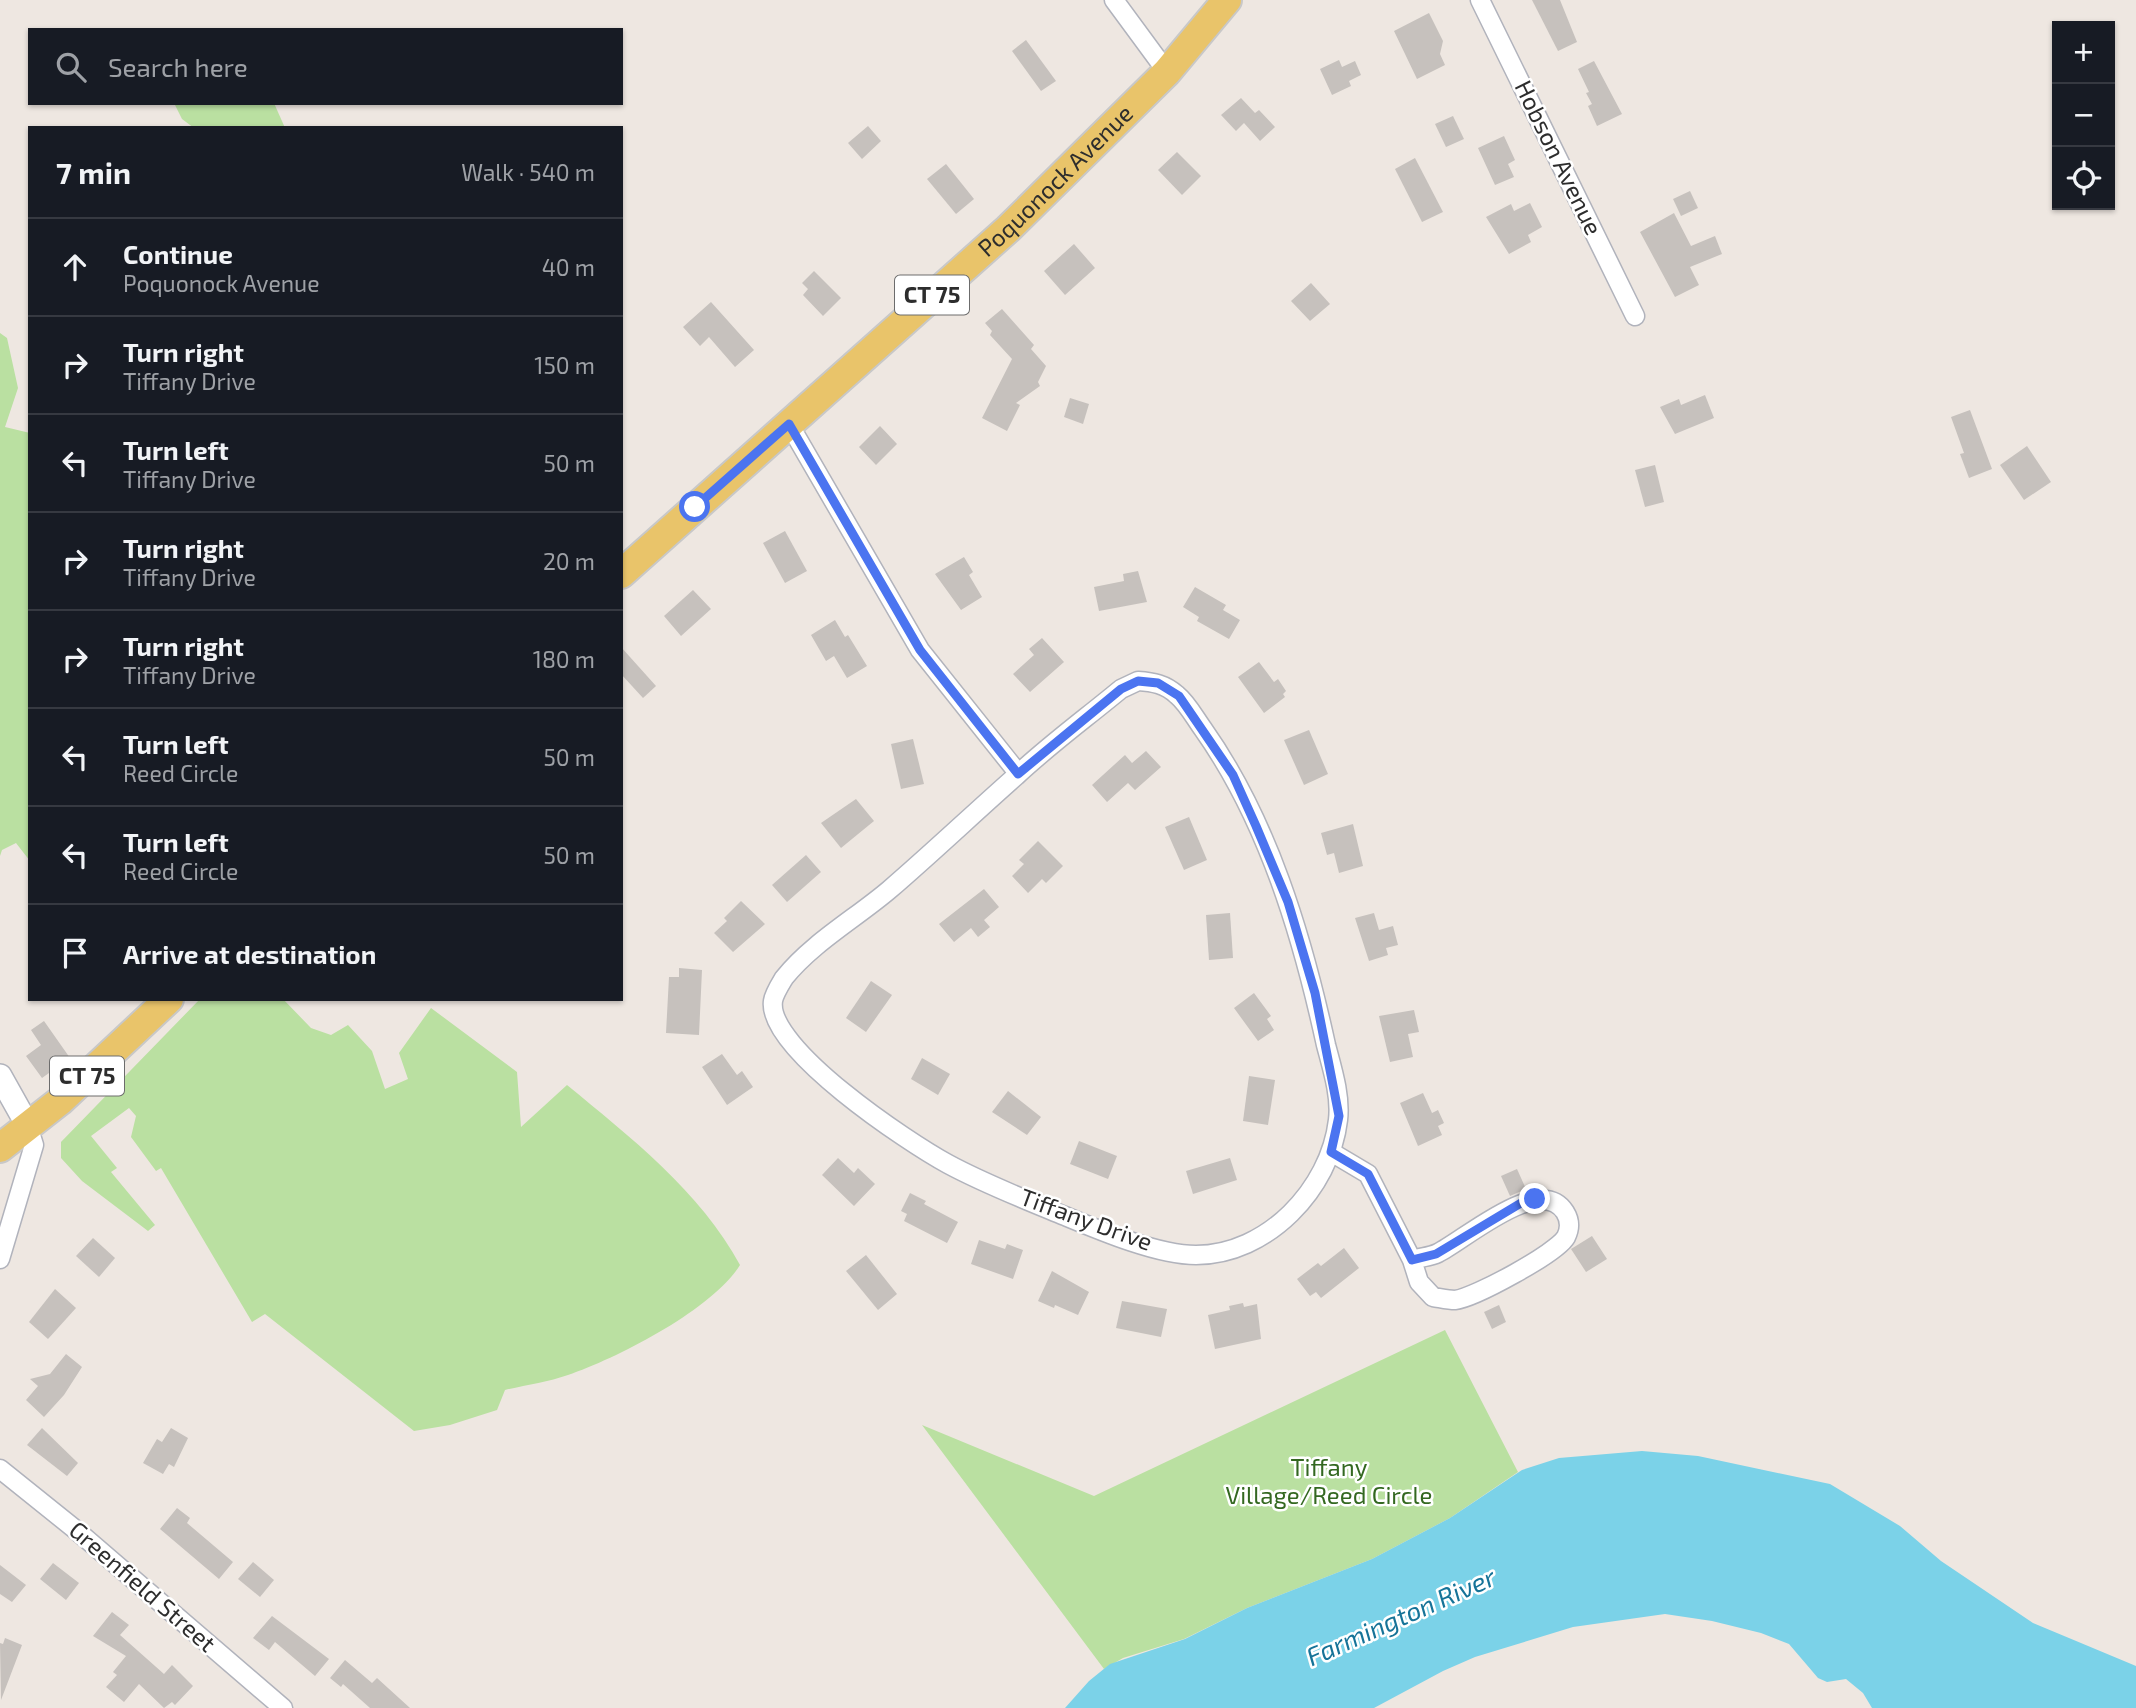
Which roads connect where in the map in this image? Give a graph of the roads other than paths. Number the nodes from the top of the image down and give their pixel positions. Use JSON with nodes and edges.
{"nodes":[{"id":1,"x":1114,"y":0,"type":"edge"},
{"id":2,"x":1227,"y":0,"type":"edge"},
{"id":3,"x":1480,"y":0,"type":"edge"},
{"id":4,"x":1167,"y":72,"type":"junction"},
{"id":5,"x":1635,"y":316,"type":"dead end"},
{"id":6,"x":789,"y":424,"type":"junction"},
{"id":7,"x":623,"y":572,"type":"edge"},
{"id":8,"x":1018,"y":774,"type":"junction"},
{"id":9,"x":167,"y":1001,"type":"edge"},
{"id":10,"x":0,"y":1076,"type":"edge"},
{"id":11,"x":28,"y":1126,"type":"junction"},
{"id":12,"x":0,"y":1148,"type":"edge"},
{"id":13,"x":1331,"y":1152,"type":"junction"},
{"id":14,"x":0,"y":1259,"type":"edge"},
{"id":15,"x":1412,"y":1260,"type":"junction"},
{"id":16,"x":0,"y":1469,"type":"edge"},
{"id":17,"x":283,"y":1708,"type":"edge"}],
"edges":[{"from":1,"to":4,"type":"street"},
{"from":2,"to":4,"type":"main road","name":"Poquonock Avenue","number":"CT 75"},
{"from":3,"to":5,"type":"street","name":"Hobson Avenue"},
{"from":4,"to":6,"type":"main road","name":"Poquonock Avenue","number":"CT 75"},
{"from":6,"to":7,"type":"main road","name":"Poquonock Avenue","number":"CT 75"},
{"from":6,"to":8,"type":"street"},
{"from":8,"to":13,"type":"street","name":"Tiffany Drive"},
{"from":8,"to":13,"type":"street","name":"Tiffany Drive"},
{"from":9,"to":11,"type":"main road","number":"CT 75"},
{"from":10,"to":11,"type":"street"},
{"from":11,"to":12,"type":"main road","number":"CT 75"},
{"from":11,"to":14,"type":"street"},
{"from":13,"to":15,"type":"street"},
{"from":15,"to":15,"type":"street"},
{"from":16,"to":17,"type":"street","name":"Greenfield Street"}]}
